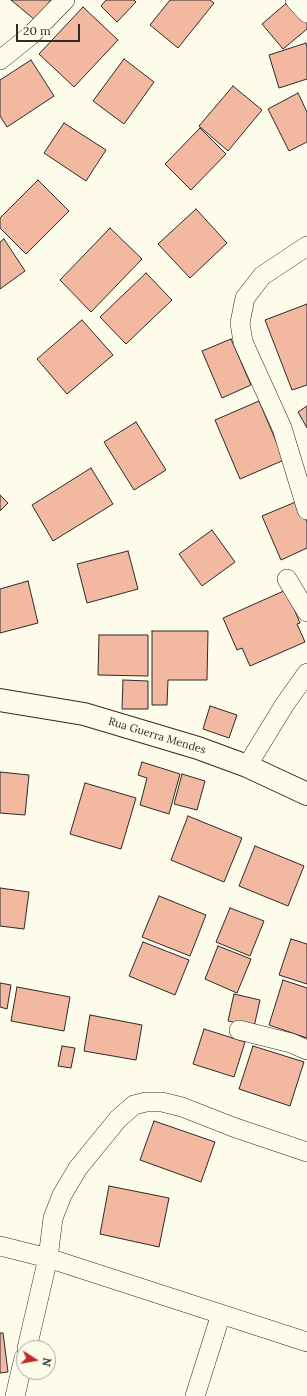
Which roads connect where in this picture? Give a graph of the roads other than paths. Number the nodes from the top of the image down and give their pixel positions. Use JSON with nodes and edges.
{"nodes":[{"id":1,"x":65,"y":0,"type":"edge"},
{"id":2,"x":295,"y":0,"type":"edge"},
{"id":3,"x":307,"y":13,"type":"edge"},
{"id":4,"x":0,"y":60,"type":"edge"},
{"id":5,"x":307,"y":246,"type":"edge"},
{"id":6,"x":307,"y":510,"type":"edge"},
{"id":7,"x":287,"y":579,"type":"dead end"},
{"id":8,"x":307,"y":612,"type":"edge"},
{"id":9,"x":307,"y":673,"type":"edge"},
{"id":10,"x":0,"y":700,"type":"edge"},
{"id":11,"x":248,"y":766,"type":"junction"},
{"id":12,"x":307,"y":794,"type":"edge"},
{"id":13,"x":240,"y":1030,"type":"dead end"},
{"id":14,"x":307,"y":1050,"type":"edge"},
{"id":15,"x":307,"y":1152,"type":"edge"},
{"id":16,"x":0,"y":1246,"type":"edge"},
{"id":17,"x":48,"y":1258,"type":"junction"},
{"id":18,"x":221,"y":1314,"type":"junction"},
{"id":19,"x":28,"y":1340,"type":"edge"},
{"id":20,"x":307,"y":1342,"type":"edge"},
{"id":21,"x":19,"y":1380,"type":"edge"},
{"id":22,"x":15,"y":1396,"type":"edge"},
{"id":23,"x":195,"y":1396,"type":"edge"}],
"edges":[{"from":1,"to":4,"type":"street"},
{"from":2,"to":3,"type":"street"},
{"from":5,"to":6,"type":"street"},
{"from":7,"to":8,"type":"street"},
{"from":9,"to":11,"type":"street"},
{"from":10,"to":11,"type":"street","name":"Rua Guerra Mendes"},
{"from":11,"to":12,"type":"street","name":"Rua Guerra Mendes"},
{"from":13,"to":14,"type":"street"},
{"from":15,"to":17,"type":"street"},
{"from":16,"to":17,"type":"street"},
{"from":17,"to":18,"type":"street"},
{"from":17,"to":19,"type":"street"},
{"from":18,"to":20,"type":"street"},
{"from":18,"to":23,"type":"street"},
{"from":21,"to":22,"type":"street"}]}
